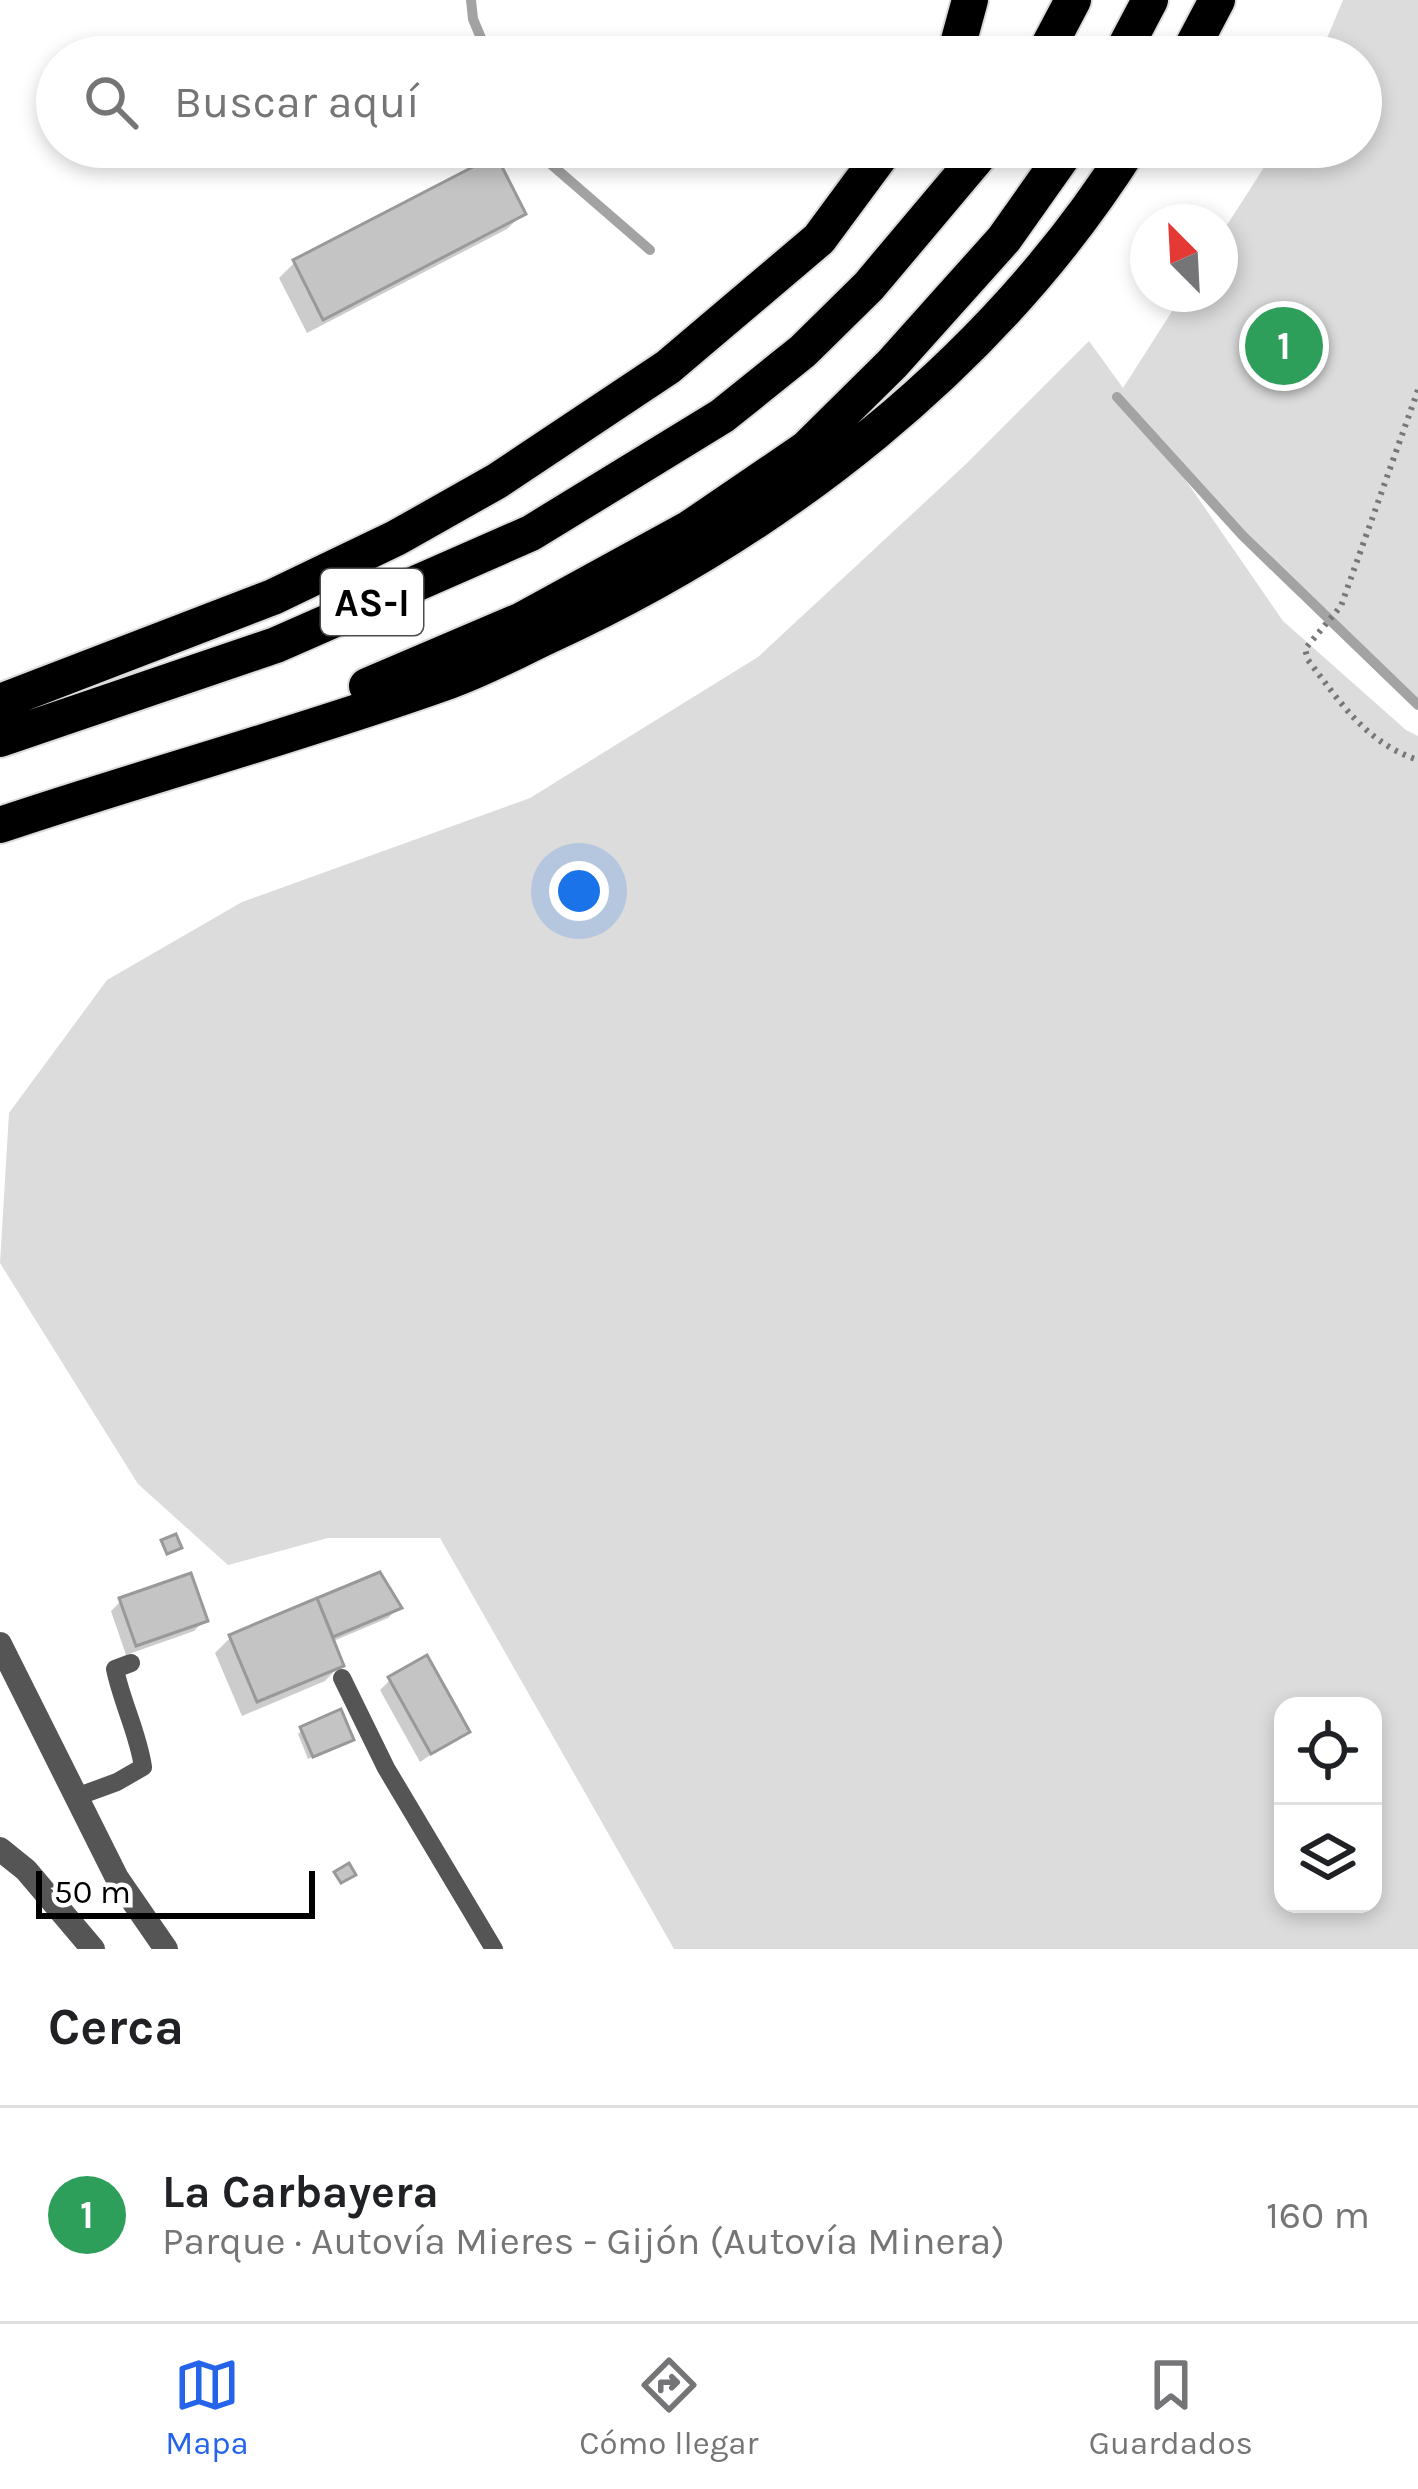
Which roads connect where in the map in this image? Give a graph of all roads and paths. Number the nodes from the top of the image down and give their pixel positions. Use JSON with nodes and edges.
{"nodes":[{"id":1,"x":970,"y":0,"type":"edge"},
{"id":2,"x":980,"y":0,"type":"edge"},
{"id":3,"x":1073,"y":0,"type":"edge"},
{"id":4,"x":1150,"y":0,"type":"edge"},
{"id":5,"x":1217,"y":0,"type":"edge"},
{"id":6,"x":959,"y":36,"type":"edge"},
{"id":7,"x":962,"y":36,"type":"edge"},
{"id":8,"x":1054,"y":36,"type":"edge"},
{"id":9,"x":1131,"y":36,"type":"edge"},
{"id":10,"x":1198,"y":36,"type":"edge"},
{"id":11,"x":871,"y":168,"type":"edge"},
{"id":12,"x":968,"y":168,"type":"edge"},
{"id":13,"x":1055,"y":168,"type":"edge"},
{"id":14,"x":1117,"y":168,"type":"edge"},
{"id":15,"x":1418,"y":390,"type":"edge"},
{"id":16,"x":0,"y":702,"type":"edge"},
{"id":17,"x":0,"y":739,"type":"edge"},
{"id":18,"x":1418,"y":760,"type":"edge"},
{"id":19,"x":170,"y":769,"type":"junction"},
{"id":20,"x":0,"y":825,"type":"edge"},
{"id":21,"x":0,"y":1644,"type":"edge"},
{"id":22,"x":131,"y":1663,"type":"dead end"},
{"id":23,"x":342,"y":1678,"type":"dead end"},
{"id":24,"x":76,"y":1797,"type":"junction"},
{"id":25,"x":0,"y":1849,"type":"edge"},
{"id":26,"x":93,"y":1949,"type":"edge"},
{"id":27,"x":166,"y":1949,"type":"edge"},
{"id":28,"x":494,"y":1949,"type":"edge"}],
"edges":[{"from":1,"to":6,"type":"highway"},
{"from":2,"to":7,"type":"highway"},
{"from":3,"to":8,"type":"highway"},
{"from":4,"to":9,"type":"highway"},
{"from":5,"to":10,"type":"highway"},
{"from":11,"to":16,"type":"highway"},
{"from":12,"to":17,"type":"highway","number":"AS-I"},
{"from":13,"to":19,"type":"highway","number":"AS-I"},
{"from":14,"to":19,"type":"highway"},
{"from":15,"to":18,"type":"path"},
{"from":19,"to":20,"type":"highway","number":"AS-I"},
{"from":21,"to":24,"type":"street"},
{"from":22,"to":24,"type":"lane"},
{"from":23,"to":28,"type":"lane"},
{"from":24,"to":27,"type":"street"},
{"from":25,"to":26,"type":"street"}]}
